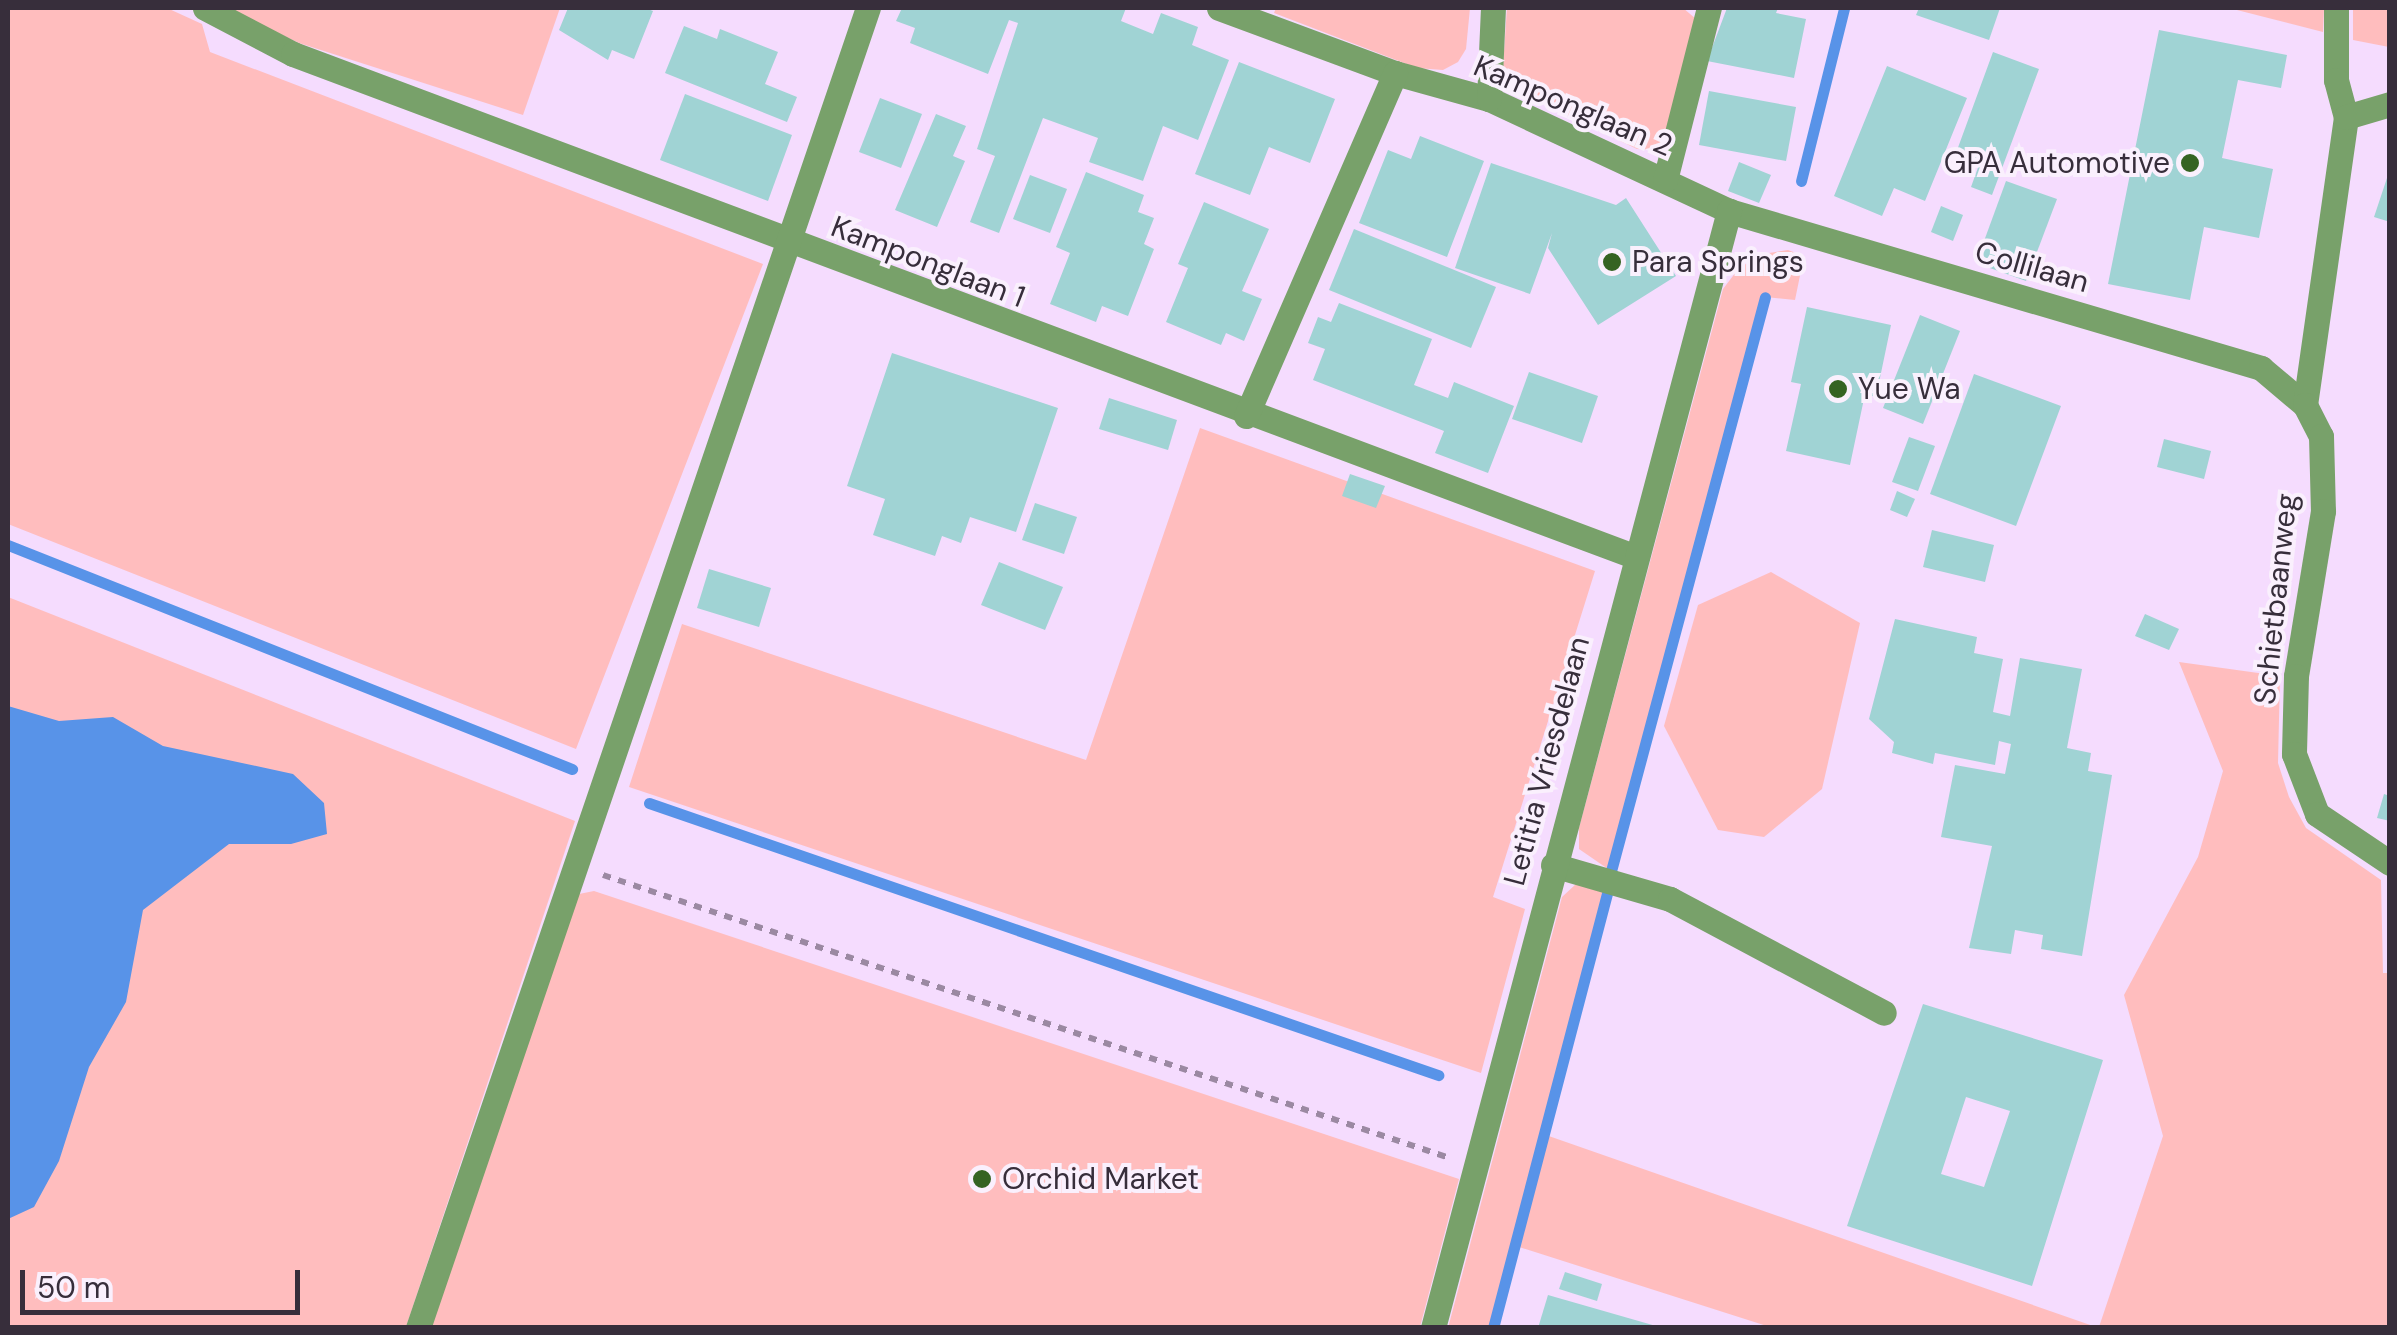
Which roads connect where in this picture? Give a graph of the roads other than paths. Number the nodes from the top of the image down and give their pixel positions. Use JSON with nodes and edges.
{"nodes":[{"id":1,"x":205,"y":8,"type":"edge"},
{"id":2,"x":868,"y":8,"type":"edge"},
{"id":3,"x":1219,"y":8,"type":"edge"},
{"id":4,"x":1493,"y":8,"type":"edge"},
{"id":5,"x":1709,"y":8,"type":"edge"},
{"id":6,"x":2336,"y":8,"type":"edge"},
{"id":7,"x":1395,"y":73,"type":"junction"},
{"id":8,"x":1489,"y":99,"type":"junction"},
{"id":9,"x":2390,"y":104,"type":"edge"},
{"id":10,"x":2346,"y":117,"type":"junction"},
{"id":11,"x":1666,"y":180,"type":"junction"},
{"id":12,"x":1729,"y":212,"type":"junction"},
{"id":13,"x":784,"y":242,"type":"junction"},
{"id":14,"x":2305,"y":405,"type":"junction"},
{"id":15,"x":1246,"y":416,"type":"junction"},
{"id":16,"x":1636,"y":557,"type":"junction"},
{"id":17,"x":2390,"y":863,"type":"edge"},
{"id":18,"x":1552,"y":865,"type":"junction"},
{"id":19,"x":1884,"y":1013,"type":"dead end"},
{"id":20,"x":418,"y":1328,"type":"edge"},
{"id":21,"x":1432,"y":1328,"type":"edge"}],
"edges":[{"from":1,"to":13,"type":"street","name":"Kamponglaan 1"},
{"from":2,"to":13,"type":"street"},
{"from":3,"to":7,"type":"street","name":"Kamponglaan 2"},
{"from":4,"to":8,"type":"street"},
{"from":5,"to":11,"type":"street"},
{"from":6,"to":10,"type":"street","name":"Schietbaanweg"},
{"from":7,"to":8,"type":"street","name":"Kamponglaan 2"},
{"from":7,"to":15,"type":"street"},
{"from":8,"to":11,"type":"street","name":"Kamponglaan 2"},
{"from":9,"to":10,"type":"street"},
{"from":10,"to":14,"type":"street","name":"Schietbaanweg"},
{"from":11,"to":12,"type":"street","name":"Kamponglaan 2"},
{"from":12,"to":14,"type":"street","name":"Collilaan"},
{"from":12,"to":16,"type":"street","name":"Letitia Vriesdelaan"},
{"from":13,"to":15,"type":"street","name":"Kamponglaan 1"},
{"from":13,"to":20,"type":"street"},
{"from":14,"to":17,"type":"street","name":"Schietbaanweg"},
{"from":15,"to":16,"type":"street","name":"Kamponglaan 1"},
{"from":16,"to":18,"type":"street","name":"Letitia Vriesdelaan"},
{"from":18,"to":19,"type":"street"},
{"from":18,"to":21,"type":"street","name":"Letitia Vriesdelaan"}]}
